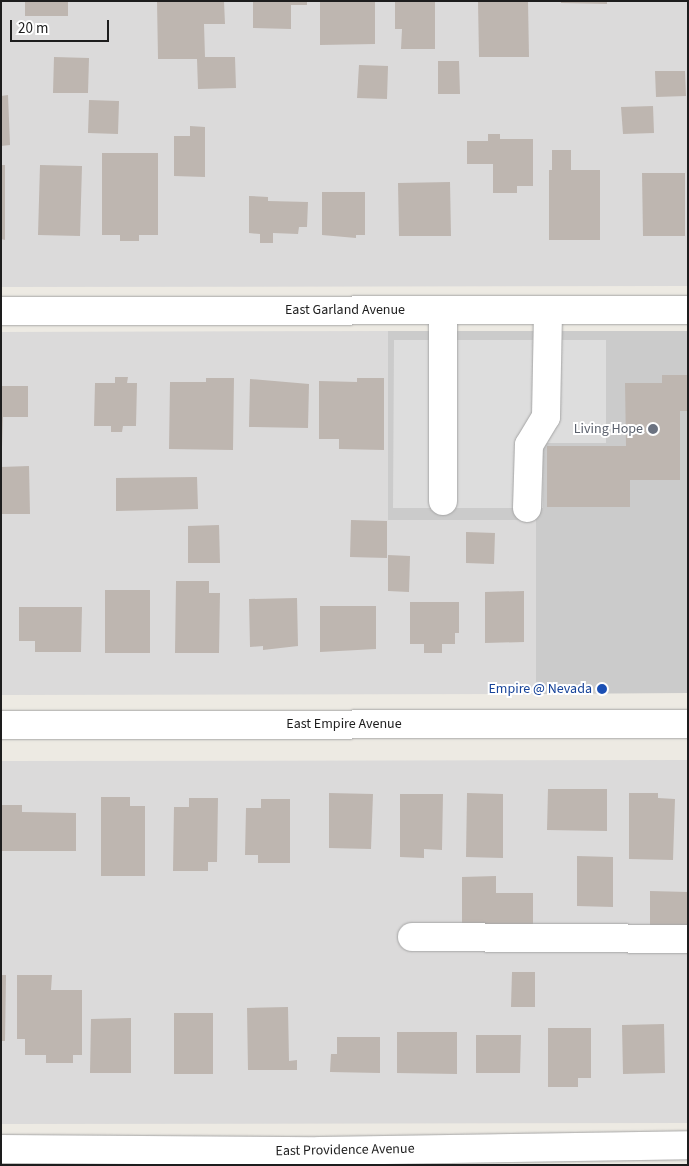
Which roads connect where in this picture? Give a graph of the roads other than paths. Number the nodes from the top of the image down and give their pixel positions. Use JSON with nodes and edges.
{"nodes":[{"id":1,"x":443,"y":310,"type":"junction"},
{"id":2,"x":548,"y":310,"type":"junction"},
{"id":3,"x":688,"y":310,"type":"edge"},
{"id":4,"x":1,"y":311,"type":"edge"},
{"id":5,"x":443,"y":501,"type":"dead end"},
{"id":6,"x":528,"y":508,"type":"dead end"},
{"id":7,"x":688,"y":724,"type":"edge"},
{"id":8,"x":1,"y":725,"type":"edge"},
{"id":9,"x":412,"y":938,"type":"dead end"},
{"id":10,"x":688,"y":939,"type":"edge"},
{"id":11,"x":688,"y":1145,"type":"edge"},
{"id":12,"x":1,"y":1149,"type":"edge"}],
"edges":[{"from":1,"to":2,"type":"street","name":"East Garland Avenue"},
{"from":1,"to":4,"type":"street","name":"East Garland Avenue"},
{"from":1,"to":5,"type":"street"},
{"from":2,"to":3,"type":"street","name":"East Garland Avenue"},
{"from":2,"to":6,"type":"street"},
{"from":7,"to":8,"type":"street","name":"East Empire Avenue"},
{"from":9,"to":10,"type":"street"},
{"from":11,"to":12,"type":"street","name":"East Providence Avenue"}]}
